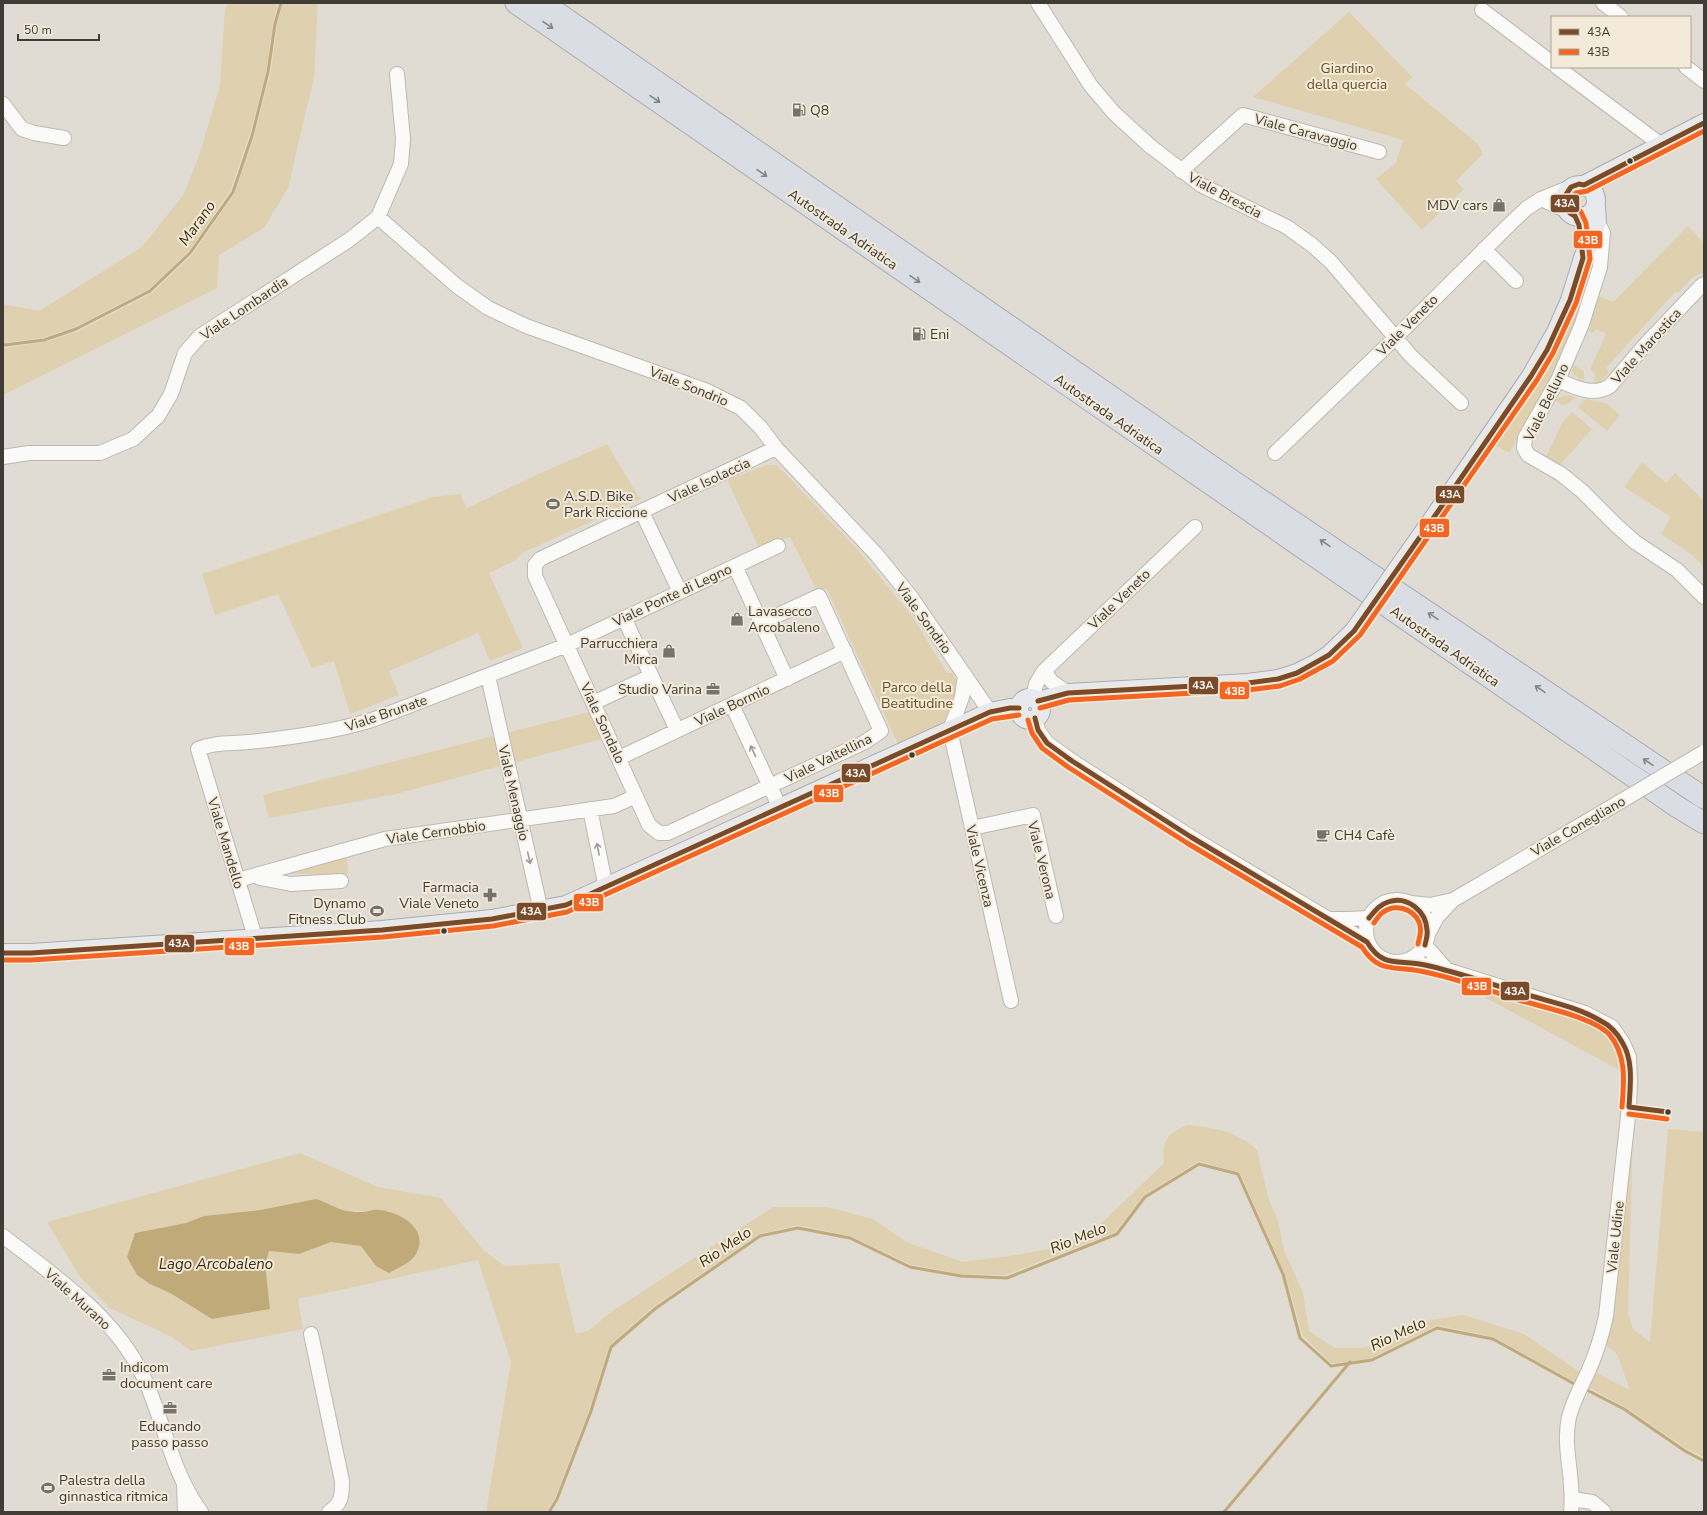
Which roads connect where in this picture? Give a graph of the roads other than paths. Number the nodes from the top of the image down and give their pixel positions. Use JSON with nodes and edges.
{"nodes":[{"id":1,"x":516,"y":3,"type":"edge"},
{"id":2,"x":543,"y":3,"type":"edge"},
{"id":3,"x":1038,"y":3,"type":"edge"},
{"id":4,"x":1603,"y":3,"type":"edge"},
{"id":5,"x":1482,"y":10,"type":"dead end"},
{"id":6,"x":1620,"y":16,"type":"edge"},
{"id":7,"x":1551,"y":62,"type":"edge"},
{"id":8,"x":1558,"y":68,"type":"edge"},
{"id":9,"x":1687,"y":68,"type":"edge"},
{"id":10,"x":397,"y":74,"type":"dead end"},
{"id":11,"x":1704,"y":81,"type":"edge"},
{"id":12,"x":3,"y":104,"type":"edge"},
{"id":13,"x":1704,"y":123,"type":"edge"},
{"id":14,"x":64,"y":138,"type":"dead end"},
{"id":15,"x":1660,"y":144,"type":"junction"},
{"id":16,"x":1379,"y":152,"type":"dead end"},
{"id":17,"x":1626,"y":162,"type":"junction"},
{"id":18,"x":1181,"y":171,"type":"junction"},
{"id":19,"x":1578,"y":186,"type":"junction"},
{"id":20,"x":1541,"y":199,"type":"junction"},
{"id":21,"x":378,"y":217,"type":"junction"},
{"id":22,"x":1574,"y":218,"type":"junction"},
{"id":23,"x":1597,"y":222,"type":"junction"},
{"id":24,"x":1484,"y":249,"type":"junction"},
{"id":25,"x":1583,"y":258,"type":"junction"},
{"id":26,"x":1516,"y":281,"type":"dead end"},
{"id":27,"x":1704,"y":284,"type":"edge"},
{"id":28,"x":1395,"y":338,"type":"junction"},
{"id":29,"x":1558,"y":380,"type":"junction"},
{"id":30,"x":1462,"y":403,"type":"dead end"},
{"id":31,"x":776,"y":448,"type":"junction"},
{"id":32,"x":1275,"y":453,"type":"dead end"},
{"id":33,"x":3,"y":457,"type":"edge"},
{"id":34,"x":642,"y":512,"type":"junction"},
{"id":35,"x":1195,"y":527,"type":"dead end"},
{"id":36,"x":778,"y":546,"type":"dead end"},
{"id":37,"x":535,"y":565,"type":"joint"},
{"id":38,"x":735,"y":566,"type":"junction"},
{"id":39,"x":680,"y":592,"type":"junction"},
{"id":40,"x":1704,"y":597,"type":"edge"},
{"id":41,"x":624,"y":618,"type":"junction"},
{"id":42,"x":761,"y":623,"type":"junction"},
{"id":43,"x":567,"y":645,"type":"junction"},
{"id":44,"x":845,"y":651,"type":"junction"},
{"id":45,"x":1044,"y":671,"type":"junction"},
{"id":46,"x":965,"y":675,"type":"junction"},
{"id":47,"x":488,"y":676,"type":"junction"},
{"id":48,"x":651,"y":676,"type":"junction"},
{"id":49,"x":787,"y":679,"type":"junction"},
{"id":50,"x":1068,"y":693,"type":"junction"},
{"id":51,"x":594,"y":703,"type":"junction"},
{"id":52,"x":732,"y":705,"type":"junction"},
{"id":53,"x":1031,"y":706,"type":"junction"},
{"id":54,"x":990,"y":712,"type":"junction"},
{"id":55,"x":677,"y":730,"type":"junction"},
{"id":56,"x":950,"y":730,"type":"junction"},
{"id":57,"x":198,"y":749,"type":"joint"},
{"id":58,"x":1704,"y":752,"type":"edge"},
{"id":59,"x":618,"y":758,"type":"junction"},
{"id":60,"x":770,"y":786,"type":"junction"},
{"id":61,"x":636,"y":796,"type":"junction"},
{"id":62,"x":1704,"y":798,"type":"edge"},
{"id":63,"x":780,"y":808,"type":"junction"},
{"id":64,"x":590,"y":809,"type":"junction"},
{"id":65,"x":520,"y":820,"type":"junction"},
{"id":66,"x":1704,"y":823,"type":"edge"},
{"id":67,"x":972,"y":828,"type":"junction"},
{"id":68,"x":659,"y":833,"type":"joint"},
{"id":69,"x":259,"y":874,"type":"junction"},
{"id":70,"x":238,"y":880,"type":"junction"},
{"id":71,"x":341,"y":881,"type":"dead end"},
{"id":72,"x":606,"y":888,"type":"junction"},
{"id":73,"x":1453,"y":900,"type":"junction"},
{"id":74,"x":1411,"y":903,"type":"junction"},
{"id":75,"x":540,"y":911,"type":"junction"},
{"id":76,"x":1056,"y":916,"type":"dead end"},
{"id":77,"x":1369,"y":918,"type":"junction"},
{"id":78,"x":1329,"y":919,"type":"junction"},
{"id":79,"x":255,"y":938,"type":"junction"},
{"id":80,"x":1427,"y":939,"type":"junction"},
{"id":81,"x":1367,"y":942,"type":"junction"},
{"id":82,"x":3,"y":953,"type":"edge"},
{"id":83,"x":1407,"y":961,"type":"junction"},
{"id":84,"x":1447,"y":970,"type":"junction"},
{"id":85,"x":1011,"y":1001,"type":"dead end"},
{"id":86,"x":3,"y":1236,"type":"edge"},
{"id":87,"x":311,"y":1334,"type":"dead end"},
{"id":88,"x":184,"y":1485,"type":"junction"},
{"id":89,"x":1572,"y":1505,"type":"edge"},
{"id":90,"x":333,"y":1511,"type":"edge"},
{"id":91,"x":185,"y":1512,"type":"edge"},
{"id":92,"x":201,"y":1512,"type":"edge"},
{"id":93,"x":1604,"y":1512,"type":"edge"}],
"edges":[{"from":1,"to":66,"type":"highway","name":"Autostrada Adriatica","one_way":true},
{"from":62,"to":2,"type":"highway","name":"Autostrada Adriatica","one_way":true},
{"from":3,"to":18,"type":"street","name":"Viale Brescia"},
{"from":4,"to":6,"type":"street"},
{"from":5,"to":7,"type":"street"},
{"from":8,"to":15,"type":"street"},
{"from":9,"to":11,"type":"street"},
{"from":10,"to":21,"type":"street","name":"Viale Lombardia"},
{"from":12,"to":14,"type":"street"},
{"from":13,"to":15,"type":"main road","name":"Viale Veneto"},
{"from":15,"to":17,"type":"main road","name":"Viale Veneto"},
{"from":16,"to":18,"type":"street","name":"Viale Caravaggio"},
{"from":17,"to":19,"type":"main road","name":"Viale Veneto"},
{"from":17,"to":23,"type":"main road","name":"Viale Veneto"},
{"from":18,"to":28,"type":"street","name":"Viale Brescia"},
{"from":19,"to":20,"type":"street","name":"Viale Veneto"},
{"from":19,"to":22,"type":"main road","name":"Viale Veneto"},
{"from":19,"to":23,"type":"main road"},
{"from":20,"to":22,"type":"street"},
{"from":20,"to":24,"type":"street","name":"Viale Veneto"},
{"from":21,"to":31,"type":"street","name":"Viale Sondrio"},
{"from":21,"to":33,"type":"street","name":"Viale Lombardia"},
{"from":22,"to":23,"type":"main road"},
{"from":22,"to":23,"type":"main road"},
{"from":22,"to":25,"type":"main road","name":"Viale Veneto"},
{"from":23,"to":25,"type":"main road","name":"Viale Veneto"},
{"from":23,"to":29,"type":"street","name":"Viale Belluno"},
{"from":24,"to":26,"type":"street"},
{"from":24,"to":28,"type":"street","name":"Viale Veneto"},
{"from":25,"to":50,"type":"main road","name":"Viale Veneto","bridge":true},
{"from":27,"to":29,"type":"street","name":"Viale Marostica"},
{"from":28,"to":30,"type":"street","name":"Viale Brescia"},
{"from":28,"to":32,"type":"street","name":"Viale Veneto"},
{"from":29,"to":40,"type":"street","name":"Viale Belluno"},
{"from":31,"to":34,"type":"street","name":"Viale Isolaccia"},
{"from":31,"to":46,"type":"street","name":"Viale Sondrio"},
{"from":34,"to":37,"type":"street","name":"Viale Isolaccia"},
{"from":34,"to":39,"type":"street"},
{"from":35,"to":45,"type":"street","name":"Viale Veneto"},
{"from":36,"to":38,"type":"street","name":"Viale Ponte di Legno"},
{"from":37,"to":43,"type":"street","name":"Viale Sondalo"},
{"from":38,"to":39,"type":"street","name":"Viale Ponte di Legno"},
{"from":38,"to":42,"type":"street"},
{"from":39,"to":41,"type":"street","name":"Viale Ponte di Legno"},
{"from":41,"to":43,"type":"street","name":"Viale Ponte di Legno"},
{"from":41,"to":48,"type":"street"},
{"from":42,"to":44,"type":"street","name":"Viale Valtellina"},
{"from":42,"to":49,"type":"street"},
{"from":43,"to":47,"type":"street","name":"Viale Brunate"},
{"from":43,"to":51,"type":"street","name":"Viale Sondalo"},
{"from":44,"to":49,"type":"street","name":"Viale Bormio"},
{"from":44,"to":60,"type":"street","name":"Viale Valtellina"},
{"from":45,"to":50,"type":"street"},
{"from":45,"to":53,"type":"street","name":"Viale Veneto"},
{"from":46,"to":54,"type":"street","name":"Viale Sondrio"},
{"from":46,"to":56,"type":"street"},
{"from":47,"to":57,"type":"street","name":"Viale Brunate"},
{"from":47,"to":65,"type":"street","name":"Viale Menaggio"},
{"from":48,"to":51,"type":"street"},
{"from":48,"to":55,"type":"street"},
{"from":49,"to":52,"type":"street","name":"Viale Bormio"},
{"from":50,"to":53,"type":"main road","name":"Viale Veneto"},
{"from":51,"to":59,"type":"street","name":"Viale Sondalo"},
{"from":52,"to":55,"type":"street","name":"Viale Bormio"},
{"from":60,"to":52,"type":"street","name":"Viale Valtellina","one_way":true},
{"from":53,"to":54,"type":"main road","name":"Viale Veneto"},
{"from":53,"to":78,"type":"street"},
{"from":54,"to":56,"type":"main road","name":"Viale Veneto"},
{"from":55,"to":59,"type":"street","name":"Viale Bormio"},
{"from":56,"to":63,"type":"main road","name":"Viale Veneto"},
{"from":56,"to":67,"type":"street","name":"Viale Vicenza"},
{"from":57,"to":70,"type":"street","name":"Viale Mandello"},
{"from":58,"to":73,"type":"street","name":"Viale Conegliano","bridge":true},
{"from":59,"to":61,"type":"street","name":"Viale Sondalo"},
{"from":60,"to":63,"type":"street","name":"Viale Valtellina"},
{"from":60,"to":68,"type":"street","name":"Viale Valtellina"},
{"from":61,"to":64,"type":"street","name":"Viale Cernobbio"},
{"from":61,"to":68,"type":"street","name":"Viale Sondalo"},
{"from":63,"to":72,"type":"main road","name":"Viale Veneto"},
{"from":64,"to":65,"type":"street","name":"Viale Cernobbio"},
{"from":72,"to":64,"type":"street","one_way":true},
{"from":65,"to":69,"type":"street","name":"Viale Cernobbio"},
{"from":65,"to":75,"type":"street","name":"Viale Menaggio","one_way":true},
{"from":67,"to":76,"type":"street","name":"Viale Verona"},
{"from":67,"to":85,"type":"street","name":"Viale Vicenza"},
{"from":69,"to":70,"type":"street","name":"Viale Cernobbio"},
{"from":69,"to":71,"type":"street"},
{"from":70,"to":79,"type":"street","name":"Viale Mandello"},
{"from":72,"to":75,"type":"main road","name":"Viale Veneto"},
{"from":73,"to":74,"type":"street","name":"Viale Conegliano"},
{"from":73,"to":80,"type":"street","name":"Viale Conegliano"},
{"from":74,"to":77,"type":"street"},
{"from":74,"to":80,"type":"street"},
{"from":75,"to":79,"type":"main road","name":"Viale Veneto"},
{"from":77,"to":78,"type":"street"},
{"from":77,"to":81,"type":"street"},
{"from":78,"to":81,"type":"street"},
{"from":79,"to":82,"type":"main road","name":"Viale Veneto"},
{"from":80,"to":83,"type":"street"},
{"from":80,"to":84,"type":"street"},
{"from":81,"to":83,"type":"street"},
{"from":83,"to":84,"type":"street","name":"Viale Udine"},
{"from":84,"to":89,"type":"street","name":"Viale Udine"},
{"from":86,"to":88,"type":"street","name":"Viale Murano"},
{"from":87,"to":90,"type":"street"},
{"from":88,"to":91,"type":"street","name":"Viale Murano"},
{"from":88,"to":92,"type":"street","name":"Viale Murano"},
{"from":89,"to":93,"type":"street"}]}
